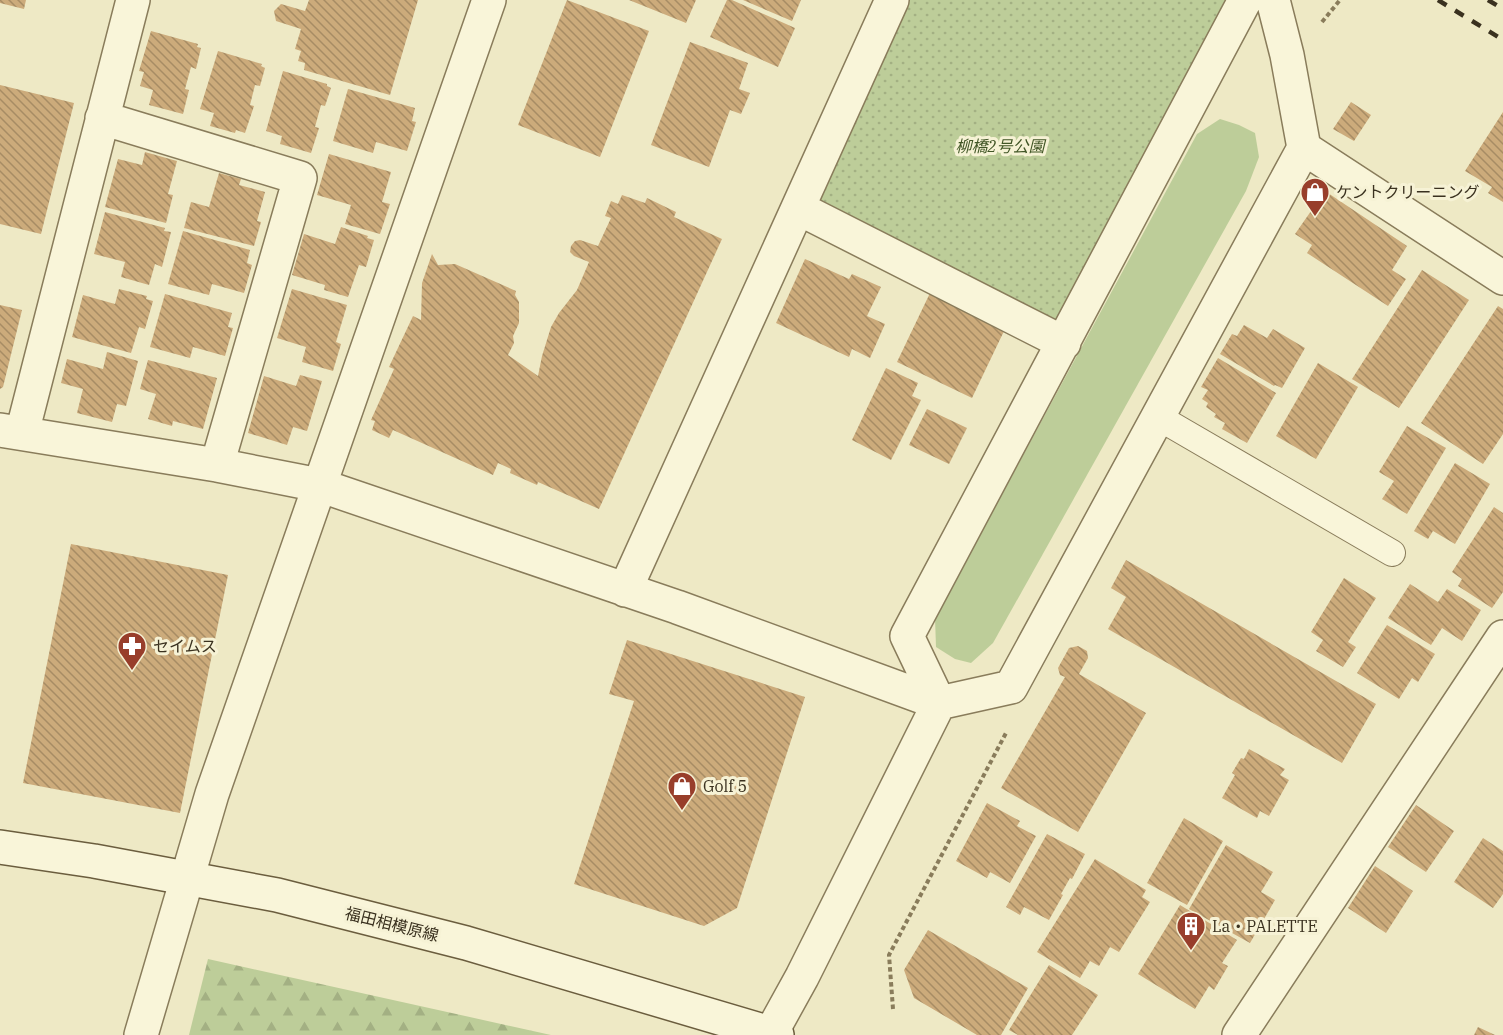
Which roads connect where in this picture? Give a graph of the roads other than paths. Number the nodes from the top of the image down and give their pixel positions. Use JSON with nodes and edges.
{"nodes":[{"id":1,"x":133,"y":0,"type":"edge"},
{"id":2,"x":489,"y":0,"type":"edge"},
{"id":3,"x":892,"y":0,"type":"edge"},
{"id":4,"x":1245,"y":0,"type":"edge"},
{"id":5,"x":1273,"y":0,"type":"edge"},
{"id":6,"x":102,"y":118,"type":"junction"},
{"id":7,"x":1304,"y":148,"type":"junction"},
{"id":8,"x":798,"y":208,"type":"junction"},
{"id":9,"x":1503,"y":278,"type":"edge"},
{"id":10,"x":1064,"y":343,"type":"junction"},
{"id":11,"x":1158,"y":417,"type":"junction"},
{"id":12,"x":11,"y":432,"type":"edge"},
{"id":13,"x":217,"y":465,"type":"junction"},
{"id":14,"x":319,"y":485,"type":"junction"},
{"id":15,"x":1392,"y":553,"type":"dead end"},
{"id":16,"x":625,"y":590,"type":"junction"},
{"id":17,"x":1503,"y":637,"type":"edge"},
{"id":18,"x":939,"y":703,"type":"junction"},
{"id":19,"x":0,"y":847,"type":"edge"},
{"id":20,"x":188,"y":878,"type":"junction"},
{"id":21,"x":773,"y":1034,"type":"edge"},
{"id":22,"x":141,"y":1035,"type":"edge"},
{"id":23,"x":1239,"y":1035,"type":"edge"}],
"edges":[{"from":1,"to":6,"type":"street"},
{"from":2,"to":14,"type":"street"},
{"from":3,"to":8,"type":"street"},
{"from":4,"to":10,"type":"street"},
{"from":5,"to":7,"type":"street"},
{"from":6,"to":12,"type":"street"},
{"from":6,"to":13,"type":"street"},
{"from":7,"to":9,"type":"street"},
{"from":7,"to":11,"type":"street"},
{"from":8,"to":10,"type":"street"},
{"from":8,"to":16,"type":"street"},
{"from":10,"to":18,"type":"street"},
{"from":11,"to":15,"type":"lane"},
{"from":11,"to":18,"type":"street"},
{"from":12,"to":13,"type":"street"},
{"from":13,"to":14,"type":"street"},
{"from":14,"to":16,"type":"street"},
{"from":14,"to":20,"type":"street"},
{"from":16,"to":18,"type":"street"},
{"from":17,"to":23,"type":"street"},
{"from":18,"to":21,"type":"street"},
{"from":19,"to":20,"type":"street","name":"福田相模原線"},
{"from":20,"to":21,"type":"street","name":"福田相模原線"},
{"from":20,"to":22,"type":"street"}]}
